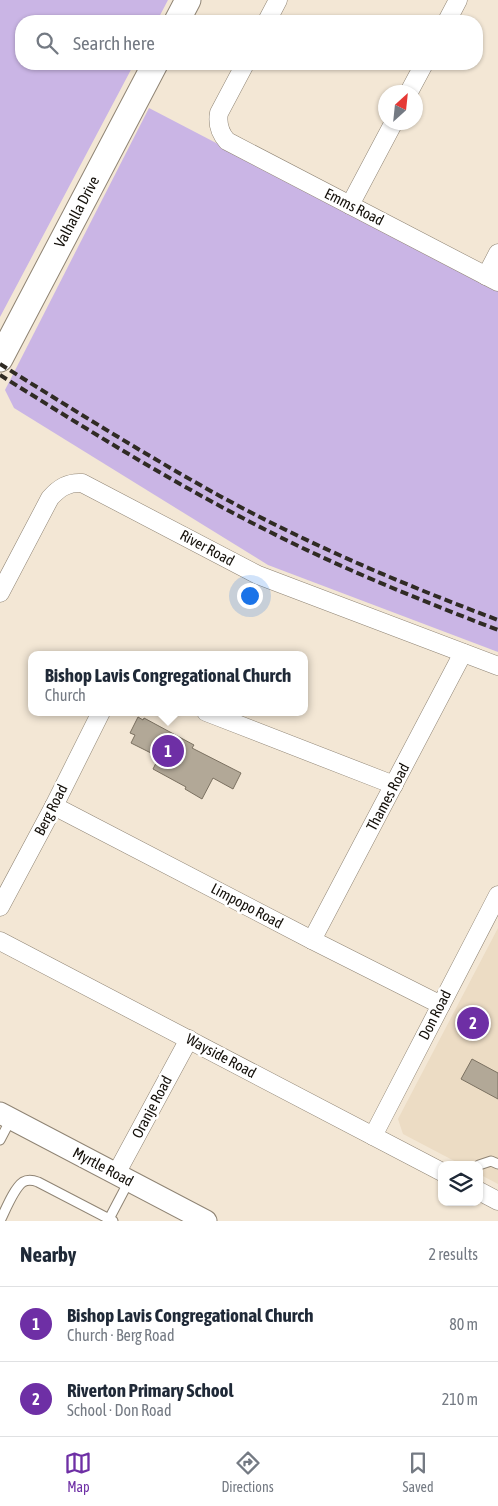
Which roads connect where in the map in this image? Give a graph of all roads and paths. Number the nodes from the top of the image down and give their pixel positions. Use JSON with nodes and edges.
{"nodes":[{"id":1,"x":188,"y":0,"type":"edge"},
{"id":2,"x":278,"y":0,"type":"edge"},
{"id":3,"x":458,"y":0,"type":"edge"},
{"id":4,"x":180,"y":15,"type":"edge"},
{"id":5,"x":270,"y":15,"type":"edge"},
{"id":6,"x":450,"y":15,"type":"edge"},
{"id":7,"x":152,"y":70,"type":"edge"},
{"id":8,"x":242,"y":70,"type":"edge"},
{"id":9,"x":421,"y":70,"type":"edge"},
{"id":10,"x":413,"y":85,"type":"edge"},
{"id":11,"x":390,"y":130,"type":"edge"},
{"id":12,"x":350,"y":205,"type":"junction"},
{"id":13,"x":498,"y":253,"type":"edge"},
{"id":14,"x":492,"y":279,"type":"edge"},
{"id":15,"x":0,"y":360,"type":"edge"},
{"id":16,"x":0,"y":592,"type":"edge"},
{"id":17,"x":463,"y":653,"type":"junction"},
{"id":18,"x":498,"y":666,"type":"edge"},
{"id":19,"x":98,"y":716,"type":"edge"},
{"id":20,"x":216,"y":716,"type":"edge"},
{"id":21,"x":394,"y":785,"type":"junction"},
{"id":22,"x":54,"y":806,"type":"junction"},
{"id":23,"x":498,"y":895,"type":"edge"},
{"id":24,"x":0,"y":907,"type":"edge"},
{"id":25,"x":312,"y":940,"type":"junction"},
{"id":26,"x":0,"y":941,"type":"edge"},
{"id":27,"x":441,"y":1005,"type":"junction"},
{"id":28,"x":189,"y":1039,"type":"junction"},
{"id":29,"x":5,"y":1116,"type":"edge"},
{"id":30,"x":373,"y":1136,"type":"junction"},
{"id":31,"x":0,"y":1140,"type":"edge"},
{"id":32,"x":483,"y":1164,"type":"edge"},
{"id":33,"x":498,"y":1164,"type":"edge"},
{"id":34,"x":438,"y":1170,"type":"edge"},
{"id":35,"x":123,"y":1178,"type":"junction"},
{"id":36,"x":483,"y":1193,"type":"edge"},
{"id":37,"x":498,"y":1201,"type":"edge"},
{"id":38,"x":111,"y":1220,"type":"edge"},
{"id":39,"x":0,"y":1221,"type":"edge"},
{"id":40,"x":206,"y":1221,"type":"edge"}],
"edges":[{"from":1,"to":4,"type":"main road"},
{"from":2,"to":5,"type":"street"},
{"from":3,"to":6,"type":"street"},
{"from":7,"to":15,"type":"main road","name":"Valhalla Drive"},
{"from":8,"to":12,"type":"street","name":"Emms Road"},
{"from":9,"to":10,"type":"street"},
{"from":11,"to":12,"type":"street"},
{"from":12,"to":14,"type":"street","name":"Emms Road"},
{"from":13,"to":14,"type":"street"},
{"from":16,"to":17,"type":"street","name":"River Road"},
{"from":17,"to":18,"type":"street","name":"River Road"},
{"from":17,"to":21,"type":"street","name":"Thames Road"},
{"from":19,"to":22,"type":"street","name":"Berg Road"},
{"from":20,"to":21,"type":"street"},
{"from":21,"to":25,"type":"street","name":"Thames Road"},
{"from":22,"to":24,"type":"street","name":"Berg Road"},
{"from":22,"to":25,"type":"street","name":"Limpopo Road"},
{"from":23,"to":27,"type":"street","name":"Don Road"},
{"from":25,"to":27,"type":"street","name":"Limpopo Road"},
{"from":26,"to":28,"type":"street","name":"Wayside Road"},
{"from":27,"to":30,"type":"street","name":"Don Road"},
{"from":28,"to":30,"type":"street","name":"Wayside Road"},
{"from":28,"to":35,"type":"street","name":"Oranje Road"},
{"from":29,"to":31,"type":"lane"},
{"from":29,"to":35,"type":"street","name":"Myrtle Road"},
{"from":30,"to":34,"type":"street","name":"Wayside Road"},
{"from":32,"to":33,"type":"lane"},
{"from":35,"to":38,"type":"lane"},
{"from":35,"to":40,"type":"street","name":"Myrtle Road"},
{"from":36,"to":37,"type":"street"},
{"from":38,"to":39,"type":"lane"}]}
